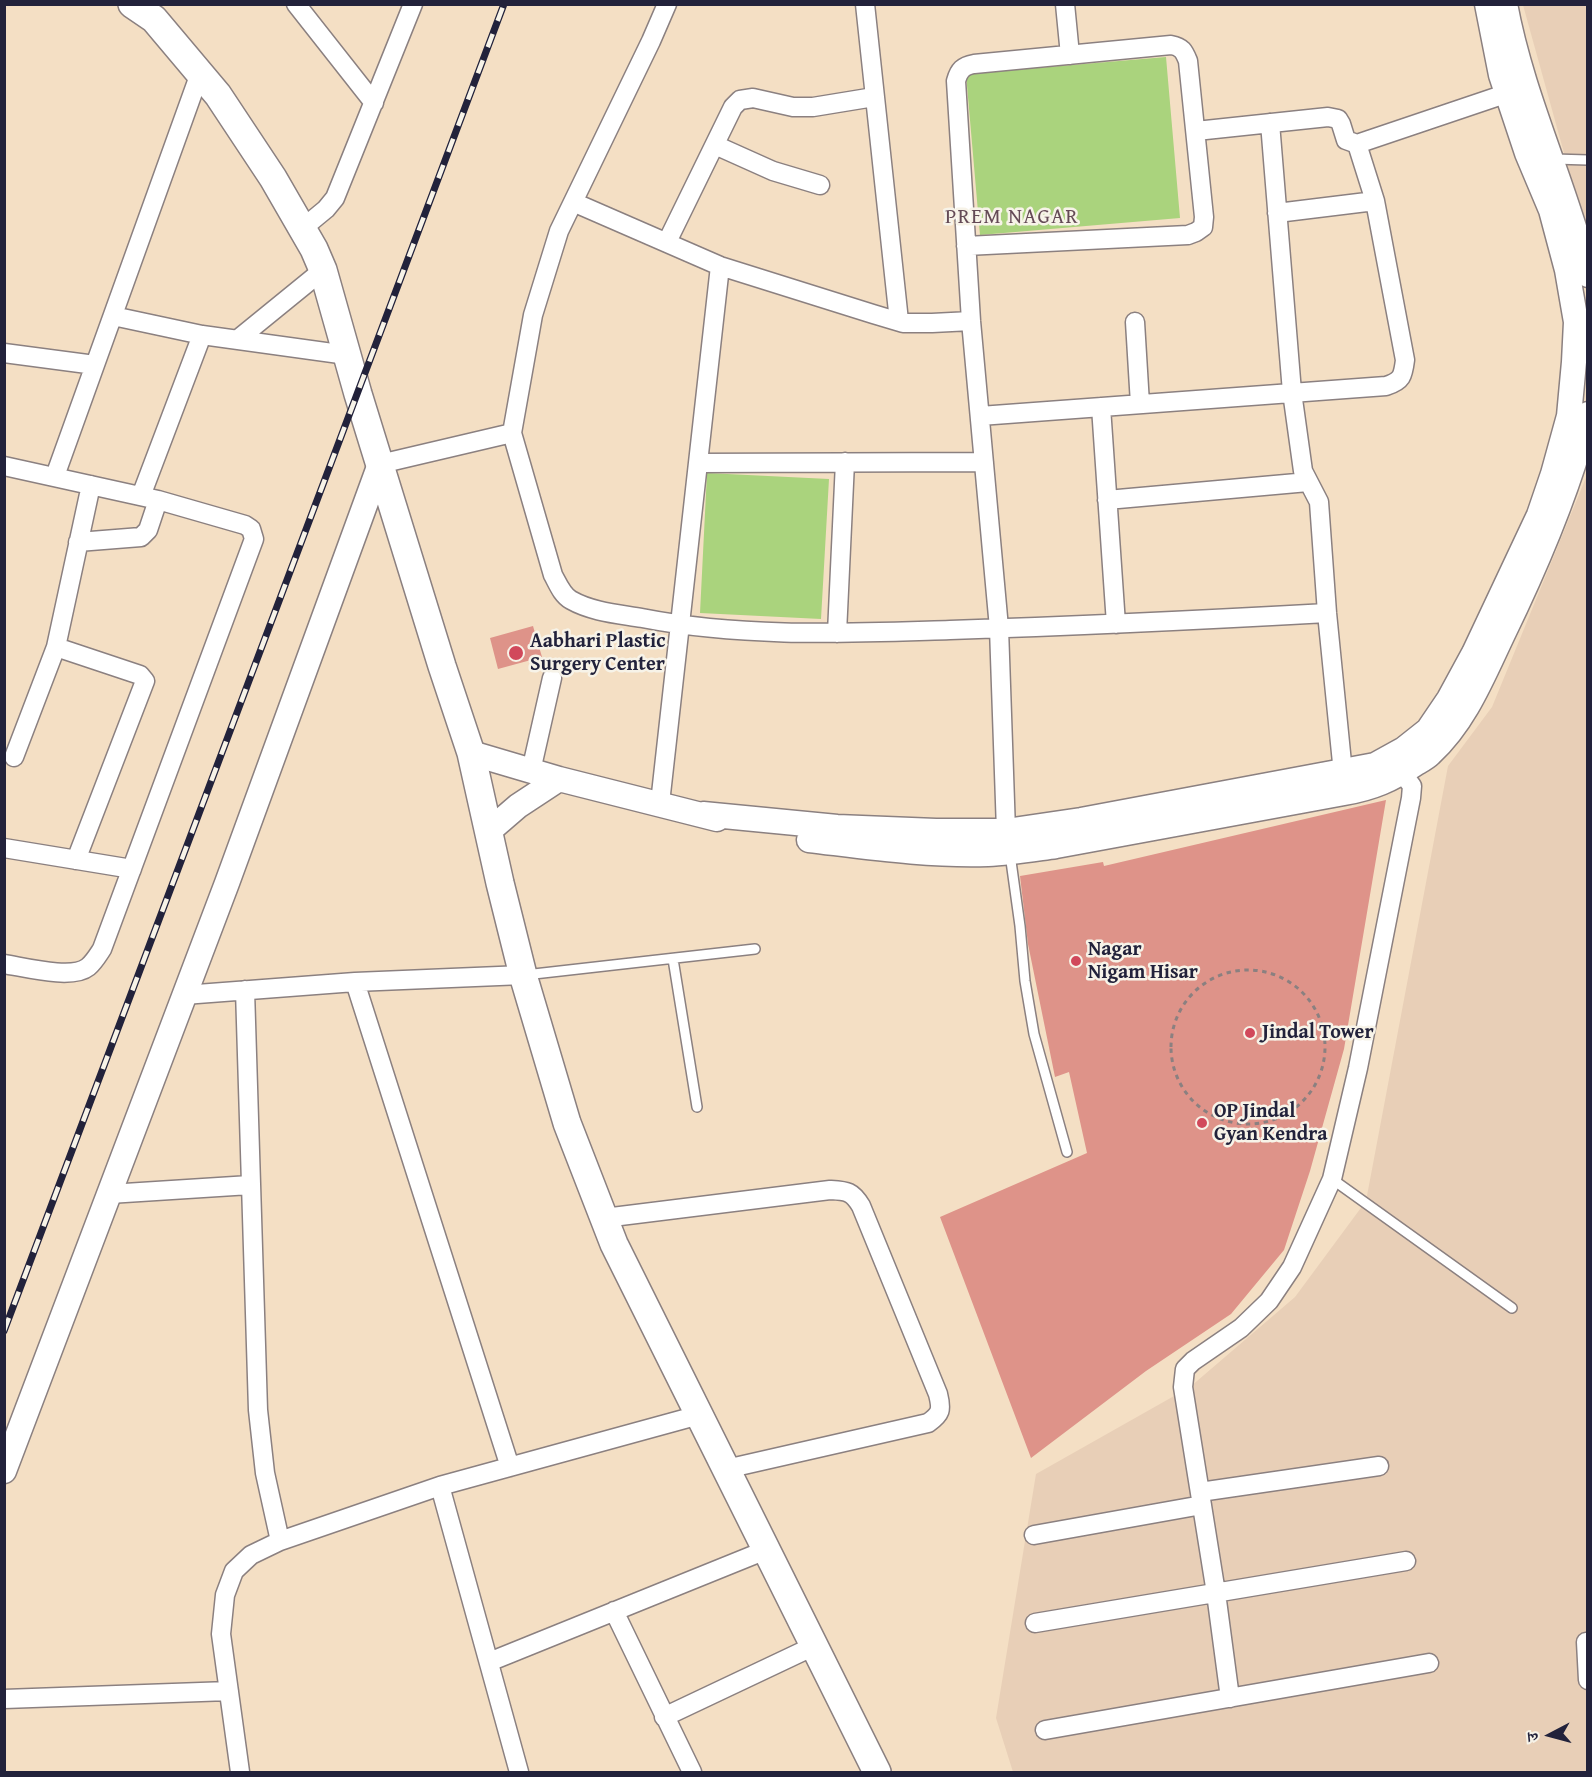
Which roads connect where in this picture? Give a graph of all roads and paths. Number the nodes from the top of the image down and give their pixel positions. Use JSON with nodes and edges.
{"nodes":[{"id":1,"x":296,"y":4,"type":"edge"},
{"id":2,"x":413,"y":4,"type":"edge"},
{"id":3,"x":666,"y":4,"type":"edge"},
{"id":4,"x":865,"y":4,"type":"edge"},
{"id":5,"x":1065,"y":4,"type":"edge"},
{"id":6,"x":1487,"y":4,"type":"edge"},
{"id":7,"x":1505,"y":4,"type":"edge"},
{"id":8,"x":141,"y":6,"type":"edge"},
{"id":9,"x":1070,"y":55,"type":"junction"},
{"id":10,"x":201,"y":73,"type":"junction"},
{"id":11,"x":1517,"y":90,"type":"junction"},
{"id":12,"x":874,"y":97,"type":"junction"},
{"id":13,"x":374,"y":103,"type":"junction"},
{"id":14,"x":1270,"y":123,"type":"junction"},
{"id":15,"x":1196,"y":131,"type":"junction"},
{"id":16,"x":715,"y":144,"type":"junction"},
{"id":17,"x":1357,"y":144,"type":"junction"},
{"id":18,"x":1551,"y":159,"type":"junction"},
{"id":19,"x":1587,"y":160,"type":"edge"},
{"id":20,"x":820,"y":185,"type":"dead end"},
{"id":21,"x":1376,"y":201,"type":"junction"},
{"id":22,"x":573,"y":202,"type":"junction"},
{"id":23,"x":1278,"y":213,"type":"junction"},
{"id":24,"x":303,"y":228,"type":"junction"},
{"id":25,"x":667,"y":242,"type":"junction"},
{"id":26,"x":966,"y":246,"type":"junction"},
{"id":27,"x":720,"y":266,"type":"junction"},
{"id":28,"x":323,"y":270,"type":"junction"},
{"id":29,"x":1587,"y":275,"type":"edge"},
{"id":30,"x":113,"y":316,"type":"junction"},
{"id":31,"x":899,"y":321,"type":"junction"},
{"id":32,"x":971,"y":321,"type":"junction"},
{"id":33,"x":1135,"y":322,"type":"dead end"},
{"id":34,"x":202,"y":335,"type":"junction"},
{"id":35,"x":237,"y":340,"type":"junction"},
{"id":36,"x":4,"y":353,"type":"edge"},
{"id":37,"x":347,"y":355,"type":"junction"},
{"id":38,"x":95,"y":365,"type":"junction"},
{"id":39,"x":1292,"y":392,"type":"junction"},
{"id":40,"x":1140,"y":404,"type":"junction"},
{"id":41,"x":1101,"y":407,"type":"junction"},
{"id":42,"x":1587,"y":414,"type":"edge"},
{"id":43,"x":980,"y":416,"type":"junction"},
{"id":44,"x":512,"y":433,"type":"junction"},
{"id":45,"x":845,"y":462,"type":"junction"},
{"id":46,"x":984,"y":462,"type":"junction"},
{"id":47,"x":698,"y":463,"type":"junction"},
{"id":48,"x":380,"y":464,"type":"junction"},
{"id":49,"x":4,"y":466,"type":"edge"},
{"id":50,"x":55,"y":476,"type":"junction"},
{"id":51,"x":1308,"y":482,"type":"junction"},
{"id":52,"x":90,"y":485,"type":"junction"},
{"id":53,"x":150,"y":498,"type":"junction"},
{"id":54,"x":1107,"y":500,"type":"junction"},
{"id":55,"x":78,"y":542,"type":"junction"},
{"id":56,"x":1327,"y":613,"type":"junction"},
{"id":57,"x":1116,"y":624,"type":"junction"},
{"id":58,"x":680,"y":626,"type":"junction"},
{"id":59,"x":999,"y":628,"type":"junction"},
{"id":60,"x":837,"y":633,"type":"junction"},
{"id":61,"x":56,"y":648,"type":"junction"},
{"id":62,"x":552,"y":678,"type":"dead end"},
{"id":63,"x":471,"y":753,"type":"junction"},
{"id":64,"x":14,"y":757,"type":"dead end"},
{"id":65,"x":1396,"y":764,"type":"junction"},
{"id":66,"x":531,"y":771,"type":"junction"},
{"id":67,"x":559,"y":779,"type":"junction"},
{"id":68,"x":1344,"y":782,"type":"junction"},
{"id":69,"x":660,"y":803,"type":"junction"},
{"id":70,"x":489,"y":831,"type":"junction"},
{"id":71,"x":1008,"y":842,"type":"junction"},
{"id":72,"x":4,"y":848,"type":"edge"},
{"id":73,"x":75,"y":860,"type":"junction"},
{"id":74,"x":132,"y":869,"type":"junction"},
{"id":75,"x":755,"y":949,"type":"dead end"},
{"id":76,"x":673,"y":959,"type":"junction"},
{"id":77,"x":4,"y":964,"type":"edge"},
{"id":78,"x":523,"y":975,"type":"junction"},
{"id":79,"x":355,"y":982,"type":"junction"},
{"id":80,"x":245,"y":990,"type":"junction"},
{"id":81,"x":184,"y":995,"type":"junction"},
{"id":82,"x":1324,"y":1029,"type":"joint"},
{"id":83,"x":697,"y":1107,"type":"dead end"},
{"id":84,"x":1067,"y":1152,"type":"dead end"},
{"id":85,"x":1332,"y":1179,"type":"junction"},
{"id":86,"x":250,"y":1185,"type":"junction"},
{"id":87,"x":109,"y":1194,"type":"junction"},
{"id":88,"x":604,"y":1218,"type":"junction"},
{"id":89,"x":1512,"y":1308,"type":"dead end"},
{"id":90,"x":699,"y":1415,"type":"junction"},
{"id":91,"x":1379,"y":1466,"type":"dead end"},
{"id":92,"x":510,"y":1467,"type":"junction"},
{"id":93,"x":726,"y":1469,"type":"junction"},
{"id":94,"x":4,"y":1471,"type":"edge"},
{"id":95,"x":440,"y":1486,"type":"junction"},
{"id":96,"x":1201,"y":1498,"type":"junction"},
{"id":97,"x":1034,"y":1535,"type":"dead end"},
{"id":98,"x":280,"y":1541,"type":"junction"},
{"id":99,"x":766,"y":1550,"type":"junction"},
{"id":100,"x":1406,"y":1561,"type":"dead end"},
{"id":101,"x":1216,"y":1593,"type":"junction"},
{"id":102,"x":614,"y":1611,"type":"junction"},
{"id":103,"x":1035,"y":1623,"type":"dead end"},
{"id":104,"x":1586,"y":1642,"type":"dead end"},
{"id":105,"x":814,"y":1646,"type":"junction"},
{"id":106,"x":489,"y":1662,"type":"junction"},
{"id":107,"x":1429,"y":1663,"type":"dead end"},
{"id":108,"x":1587,"y":1680,"type":"edge"},
{"id":109,"x":229,"y":1691,"type":"junction"},
{"id":110,"x":1230,"y":1698,"type":"junction"},
{"id":111,"x":4,"y":1699,"type":"edge"},
{"id":112,"x":664,"y":1717,"type":"junction"},
{"id":113,"x":1045,"y":1730,"type":"dead end"},
{"id":114,"x":513,"y":1772,"type":"edge"},
{"id":115,"x":240,"y":1773,"type":"edge"},
{"id":116,"x":692,"y":1773,"type":"edge"},
{"id":117,"x":877,"y":1773,"type":"edge"}],
"edges":[{"from":1,"to":13,"type":"street"},
{"from":2,"to":13,"type":"street"},
{"from":3,"to":22,"type":"street"},
{"from":4,"to":12,"type":"street"},
{"from":5,"to":9,"type":"street"},
{"from":6,"to":11,"type":"street"},
{"from":7,"to":11,"type":"street"},
{"from":8,"to":10,"type":"main road"},
{"from":9,"to":15,"type":"street"},
{"from":9,"to":26,"type":"street"},
{"from":10,"to":24,"type":"main road"},
{"from":10,"to":30,"type":"street"},
{"from":11,"to":17,"type":"street"},
{"from":11,"to":18,"type":"street"},
{"from":11,"to":65,"type":"street"},
{"from":12,"to":16,"type":"street"},
{"from":12,"to":31,"type":"street"},
{"from":13,"to":24,"type":"street"},
{"from":14,"to":15,"type":"street"},
{"from":14,"to":17,"type":"street"},
{"from":14,"to":23,"type":"street"},
{"from":15,"to":26,"type":"street"},
{"from":16,"to":20,"type":"street"},
{"from":16,"to":25,"type":"street"},
{"from":17,"to":21,"type":"street"},
{"from":18,"to":19,"type":"lane"},
{"from":18,"to":29,"type":"street"},
{"from":21,"to":23,"type":"street"},
{"from":21,"to":39,"type":"street"},
{"from":22,"to":25,"type":"street"},
{"from":22,"to":44,"type":"street"},
{"from":23,"to":39,"type":"street"},
{"from":24,"to":28,"type":"main road"},
{"from":25,"to":27,"type":"street"},
{"from":26,"to":32,"type":"street"},
{"from":27,"to":31,"type":"street"},
{"from":27,"to":47,"type":"street"},
{"from":28,"to":35,"type":"street"},
{"from":28,"to":37,"type":"main road"},
{"from":30,"to":34,"type":"street"},
{"from":30,"to":38,"type":"street"},
{"from":31,"to":32,"type":"street"},
{"from":32,"to":43,"type":"street"},
{"from":33,"to":40,"type":"street"},
{"from":34,"to":35,"type":"street"},
{"from":34,"to":53,"type":"street"},
{"from":35,"to":37,"type":"street"},
{"from":36,"to":38,"type":"street"},
{"from":37,"to":48,"type":"main road"},
{"from":38,"to":50,"type":"street"},
{"from":39,"to":40,"type":"street"},
{"from":39,"to":51,"type":"street"},
{"from":40,"to":41,"type":"street"},
{"from":41,"to":43,"type":"street"},
{"from":41,"to":54,"type":"street"},
{"from":42,"to":65,"type":"street"},
{"from":43,"to":46,"type":"street"},
{"from":44,"to":48,"type":"street"},
{"from":44,"to":58,"type":"street"},
{"from":45,"to":46,"type":"street"},
{"from":45,"to":47,"type":"street"},
{"from":45,"to":60,"type":"street"},
{"from":46,"to":59,"type":"street"},
{"from":47,"to":58,"type":"street"},
{"from":48,"to":63,"type":"main road"},
{"from":48,"to":81,"type":"street"},
{"from":49,"to":50,"type":"street"},
{"from":50,"to":52,"type":"street"},
{"from":51,"to":54,"type":"street"},
{"from":51,"to":56,"type":"street"},
{"from":52,"to":53,"type":"street"},
{"from":52,"to":55,"type":"street"},
{"from":53,"to":55,"type":"street"},
{"from":53,"to":74,"type":"street"},
{"from":54,"to":57,"type":"street"},
{"from":55,"to":61,"type":"street"},
{"from":56,"to":57,"type":"street"},
{"from":56,"to":68,"type":"street"},
{"from":57,"to":59,"type":"street"},
{"from":58,"to":60,"type":"street"},
{"from":58,"to":69,"type":"street"},
{"from":59,"to":60,"type":"street"},
{"from":59,"to":71,"type":"street"},
{"from":61,"to":64,"type":"street"},
{"from":61,"to":73,"type":"street"},
{"from":62,"to":66,"type":"street"},
{"from":63,"to":66,"type":"street"},
{"from":63,"to":70,"type":"main road"},
{"from":65,"to":68,"type":"street"},
{"from":65,"to":85,"type":"street"},
{"from":66,"to":67,"type":"street"},
{"from":67,"to":69,"type":"street"},
{"from":67,"to":70,"type":"street"},
{"from":68,"to":71,"type":"street"},
{"from":69,"to":71,"type":"street"},
{"from":70,"to":78,"type":"main road"},
{"from":71,"to":84,"type":"lane"},
{"from":72,"to":73,"type":"street"},
{"from":73,"to":74,"type":"street"},
{"from":74,"to":77,"type":"street"},
{"from":75,"to":76,"type":"lane"},
{"from":76,"to":78,"type":"lane"},
{"from":76,"to":83,"type":"lane"},
{"from":78,"to":79,"type":"street"},
{"from":78,"to":88,"type":"main road"},
{"from":79,"to":80,"type":"street"},
{"from":79,"to":92,"type":"street"},
{"from":80,"to":81,"type":"street"},
{"from":80,"to":86,"type":"street"},
{"from":81,"to":87,"type":"street"},
{"from":82,"to":82,"type":"path"},
{"from":85,"to":89,"type":"lane"},
{"from":85,"to":96,"type":"street"},
{"from":86,"to":87,"type":"street"},
{"from":86,"to":98,"type":"street"},
{"from":87,"to":94,"type":"street"},
{"from":88,"to":90,"type":"main road"},
{"from":88,"to":93,"type":"street"},
{"from":90,"to":92,"type":"street"},
{"from":90,"to":93,"type":"main road"},
{"from":91,"to":96,"type":"street"},
{"from":92,"to":95,"type":"street"},
{"from":93,"to":99,"type":"main road"},
{"from":95,"to":98,"type":"street"},
{"from":95,"to":106,"type":"street"},
{"from":96,"to":97,"type":"street"},
{"from":96,"to":101,"type":"street"},
{"from":98,"to":109,"type":"street"},
{"from":99,"to":102,"type":"street"},
{"from":99,"to":105,"type":"main road"},
{"from":100,"to":101,"type":"street"},
{"from":101,"to":103,"type":"street"},
{"from":101,"to":110,"type":"street"},
{"from":102,"to":106,"type":"street"},
{"from":102,"to":112,"type":"street"},
{"from":104,"to":108,"type":"street"},
{"from":105,"to":112,"type":"street"},
{"from":105,"to":117,"type":"main road"},
{"from":106,"to":114,"type":"street"},
{"from":107,"to":110,"type":"street"},
{"from":109,"to":111,"type":"street"},
{"from":109,"to":115,"type":"street"},
{"from":110,"to":113,"type":"street"},
{"from":112,"to":116,"type":"street"}]}
